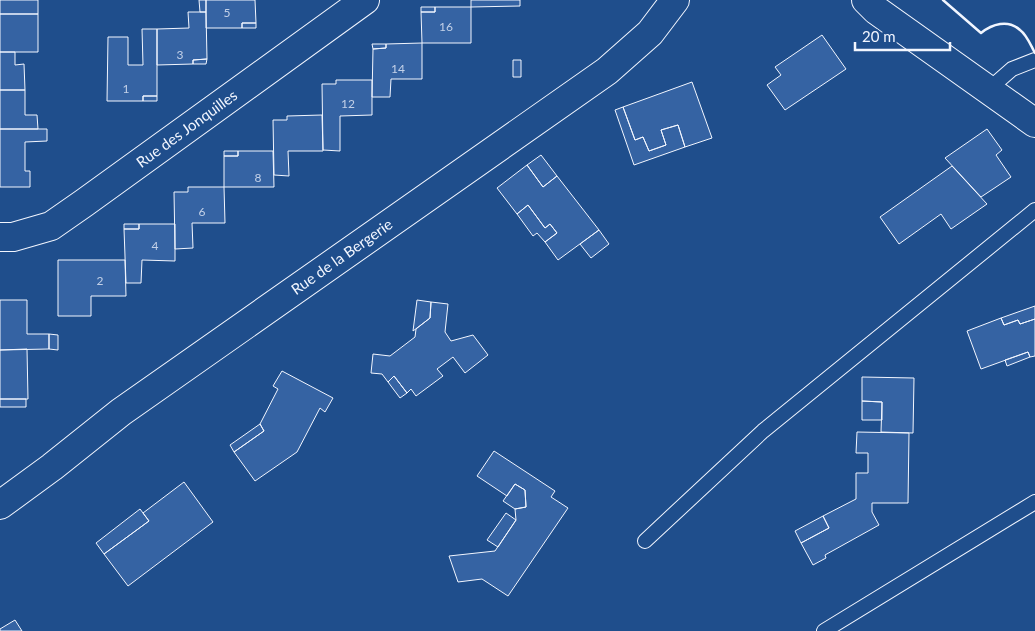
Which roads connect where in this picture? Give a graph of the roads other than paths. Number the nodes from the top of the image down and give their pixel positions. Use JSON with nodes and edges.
{"nodes":[{"id":1,"x":365,"y":0,"type":"edge"},
{"id":2,"x":675,"y":0,"type":"edge"},
{"id":3,"x":866,"y":0,"type":"edge"},
{"id":4,"x":1035,"y":60,"type":"edge"},
{"id":5,"x":988,"y":90,"type":"junction"},
{"id":6,"x":1035,"y":123,"type":"edge"},
{"id":7,"x":1035,"y":210,"type":"edge"},
{"id":8,"x":0,"y":237,"type":"edge"},
{"id":9,"x":1035,"y":502,"type":"edge"},
{"id":10,"x":0,"y":506,"type":"edge"},
{"id":11,"x":645,"y":541,"type":"dead end"},
{"id":12,"x":824,"y":631,"type":"edge"}],
"edges":[{"from":1,"to":8,"type":"street","name":"Rue des Jonquilles"},
{"from":2,"to":10,"type":"street","name":"Rue de la Bergerie"},
{"from":3,"to":5,"type":"street"},
{"from":4,"to":5,"type":"lane"},
{"from":5,"to":6,"type":"street"},
{"from":7,"to":11,"type":"lane"},
{"from":9,"to":12,"type":"lane"}]}
